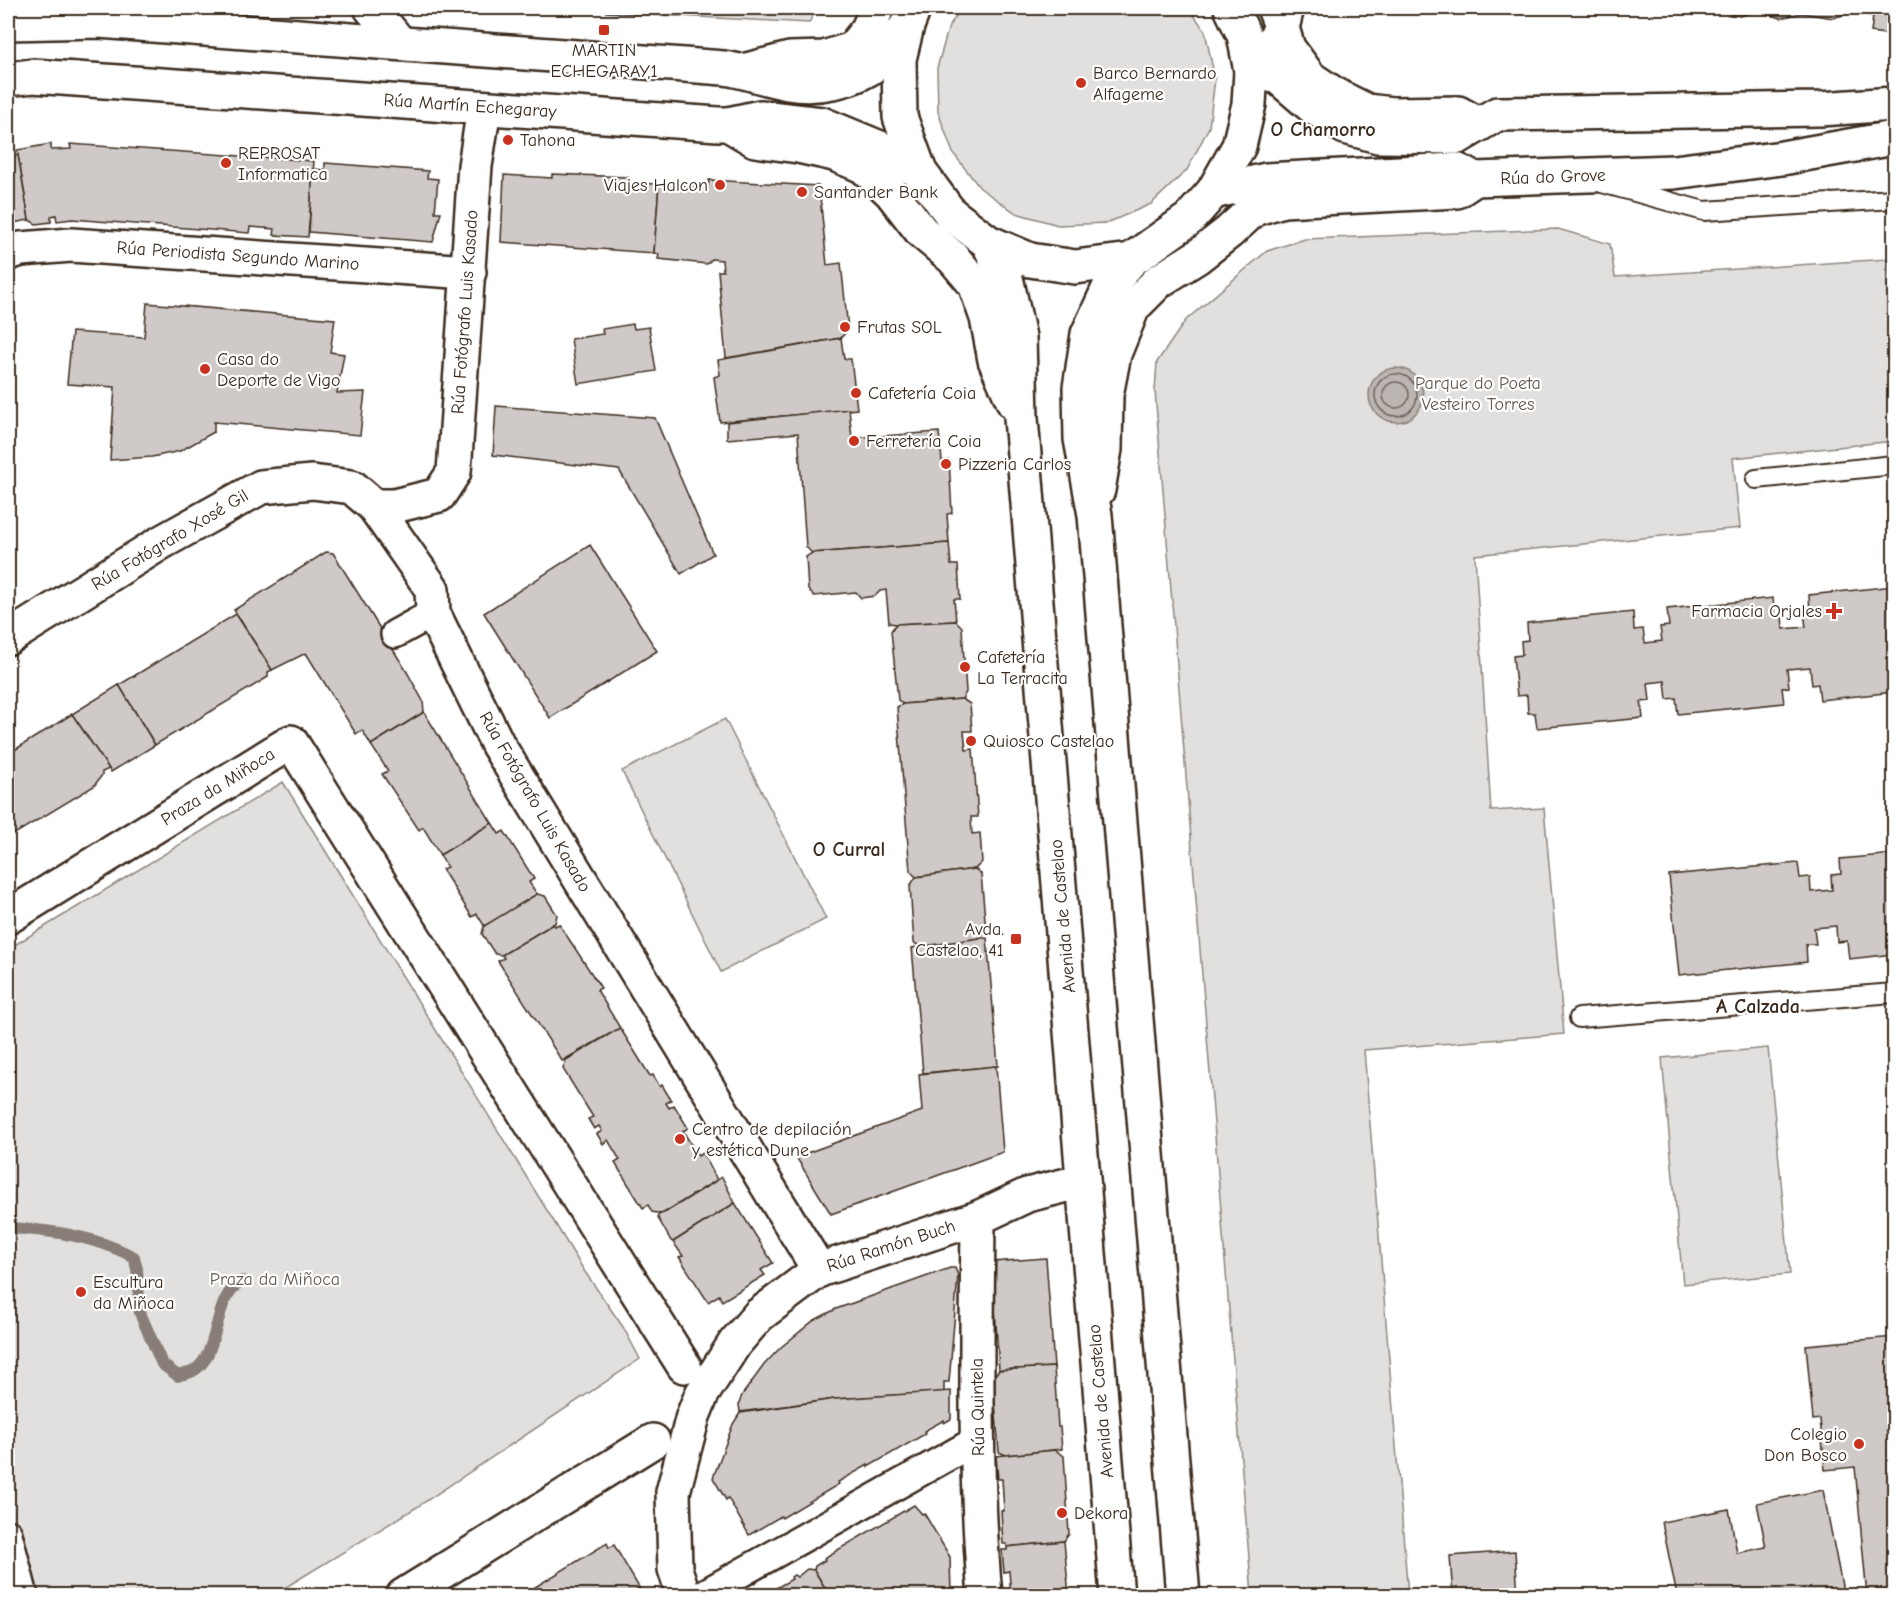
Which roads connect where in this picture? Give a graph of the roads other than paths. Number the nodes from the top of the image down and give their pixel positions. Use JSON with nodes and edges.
{"nodes":[{"id":1,"x":370,"y":8,"type":"edge"},
{"id":2,"x":878,"y":8,"type":"edge"},
{"id":3,"x":1231,"y":8,"type":"edge"},
{"id":4,"x":1281,"y":14,"type":"edge"},
{"id":5,"x":910,"y":17,"type":"edge"},
{"id":6,"x":8,"y":23,"type":"edge"},
{"id":7,"x":400,"y":43,"type":"junction"},
{"id":8,"x":743,"y":70,"type":"junction"},
{"id":9,"x":1251,"y":70,"type":"junction"},
{"id":10,"x":8,"y":80,"type":"edge"},
{"id":11,"x":1894,"y":104,"type":"edge"},
{"id":12,"x":484,"y":108,"type":"junction"},
{"id":13,"x":728,"y":124,"type":"junction"},
{"id":14,"x":1478,"y":124,"type":"junction"},
{"id":15,"x":1894,"y":139,"type":"edge"},
{"id":16,"x":920,"y":172,"type":"junction"},
{"id":17,"x":1580,"y":176,"type":"junction"},
{"id":18,"x":1476,"y":179,"type":"junction"},
{"id":19,"x":1213,"y":192,"type":"junction"},
{"id":20,"x":1894,"y":199,"type":"edge"},
{"id":21,"x":988,"y":242,"type":"junction"},
{"id":22,"x":8,"y":253,"type":"edge"},
{"id":23,"x":1131,"y":260,"type":"junction"},
{"id":24,"x":469,"y":272,"type":"junction"},
{"id":25,"x":1021,"y":418,"type":"junction"},
{"id":26,"x":1894,"y":465,"type":"edge"},
{"id":27,"x":1756,"y":479,"type":"dead end"},
{"id":28,"x":374,"y":506,"type":"junction"},
{"id":29,"x":1095,"y":515,"type":"junction"},
{"id":30,"x":433,"y":613,"type":"junction"},
{"id":31,"x":395,"y":634,"type":"dead end"},
{"id":32,"x":8,"y":638,"type":"edge"},
{"id":33,"x":8,"y":916,"type":"edge"},
{"id":34,"x":1894,"y":993,"type":"edge"},
{"id":35,"x":1579,"y":1018,"type":"dead end"},
{"id":36,"x":1083,"y":1181,"type":"junction"},
{"id":37,"x":978,"y":1218,"type":"junction"},
{"id":38,"x":819,"y":1270,"type":"junction"},
{"id":39,"x":684,"y":1366,"type":"dead end"},
{"id":40,"x":979,"y":1439,"type":"junction"},
{"id":41,"x":653,"y":1441,"type":"dead end"},
{"id":42,"x":8,"y":1534,"type":"edge"},
{"id":43,"x":24,"y":1596,"type":"edge"},
{"id":44,"x":403,"y":1596,"type":"edge"},
{"id":45,"x":684,"y":1596,"type":"edge"},
{"id":46,"x":700,"y":1596,"type":"edge"},
{"id":47,"x":985,"y":1596,"type":"edge"},
{"id":48,"x":1117,"y":1596,"type":"edge"},
{"id":49,"x":1183,"y":1596,"type":"edge"}],
"edges":[{"from":1,"to":7,"type":"main road"},
{"from":2,"to":8,"type":"main road"},
{"from":3,"to":9,"type":"main road"},
{"from":4,"to":9,"type":"main road"},
{"from":4,"to":14,"type":"main road"},
{"from":5,"to":8,"type":"main road"},
{"from":5,"to":16,"type":"main road"},
{"from":6,"to":7,"type":"main road"},
{"from":7,"to":8,"type":"main road"},
{"from":9,"to":14,"type":"main road"},
{"from":9,"to":19,"type":"main road"},
{"from":10,"to":12,"type":"main road","name":"Rúa Martín Echegaray"},
{"from":11,"to":14,"type":"main road"},
{"from":12,"to":13,"type":"main road","name":"Rúa Martín Echegaray"},
{"from":12,"to":24,"type":"main road","name":"Rúa Fotógrafo Luis Kasado"},
{"from":13,"to":16,"type":"main road","name":"Rúa Martín Echegaray"},
{"from":13,"to":25,"type":"main road"},
{"from":15,"to":17,"type":"main road","name":"Rúa do Grove"},
{"from":16,"to":21,"type":"main road"},
{"from":17,"to":18,"type":"main road","name":"Rúa do Grove"},
{"from":17,"to":20,"type":"lane"},
{"from":18,"to":19,"type":"main road","name":"Rúa do Grove"},
{"from":18,"to":29,"type":"main road"},
{"from":19,"to":23,"type":"main road"},
{"from":21,"to":23,"type":"main road"},
{"from":21,"to":25,"type":"main road","name":"Avenida de Castelao"},
{"from":22,"to":24,"type":"main road","name":"Rúa Periodista Segundo Marino"},
{"from":23,"to":29,"type":"main road"},
{"from":24,"to":28,"type":"main road","name":"Rúa Fotógrafo Luis Kasado"},
{"from":25,"to":36,"type":"main road","name":"Avenida de Castelao"},
{"from":26,"to":27,"type":"lane"},
{"from":28,"to":30,"type":"main road","name":"Rúa Fotógrafo Luis Kasado"},
{"from":28,"to":32,"type":"main road","name":"Rúa Fotógrafo Xosé Gil"},
{"from":29,"to":49,"type":"main road"},
{"from":30,"to":31,"type":"street"},
{"from":30,"to":38,"type":"main road","name":"Rúa Fotógrafo Luis Kasado"},
{"from":33,"to":39,"type":"main road","name":"Praza da Miñoca"},
{"from":34,"to":35,"type":"lane"},
{"from":36,"to":37,"type":"main road","name":"Rúa Ramón Buch"},
{"from":36,"to":48,"type":"main road","name":"Avenida de Castelao"},
{"from":37,"to":38,"type":"main road","name":"Rúa Ramón Buch"},
{"from":37,"to":40,"type":"main road","name":"Rúa Quintela"},
{"from":38,"to":45,"type":"main road","name":"Rúa Ramón Buch"},
{"from":40,"to":46,"type":"street"},
{"from":40,"to":47,"type":"main road","name":"Rúa Quintela"},
{"from":41,"to":44,"type":"main road"},
{"from":42,"to":43,"type":"street"}]}
